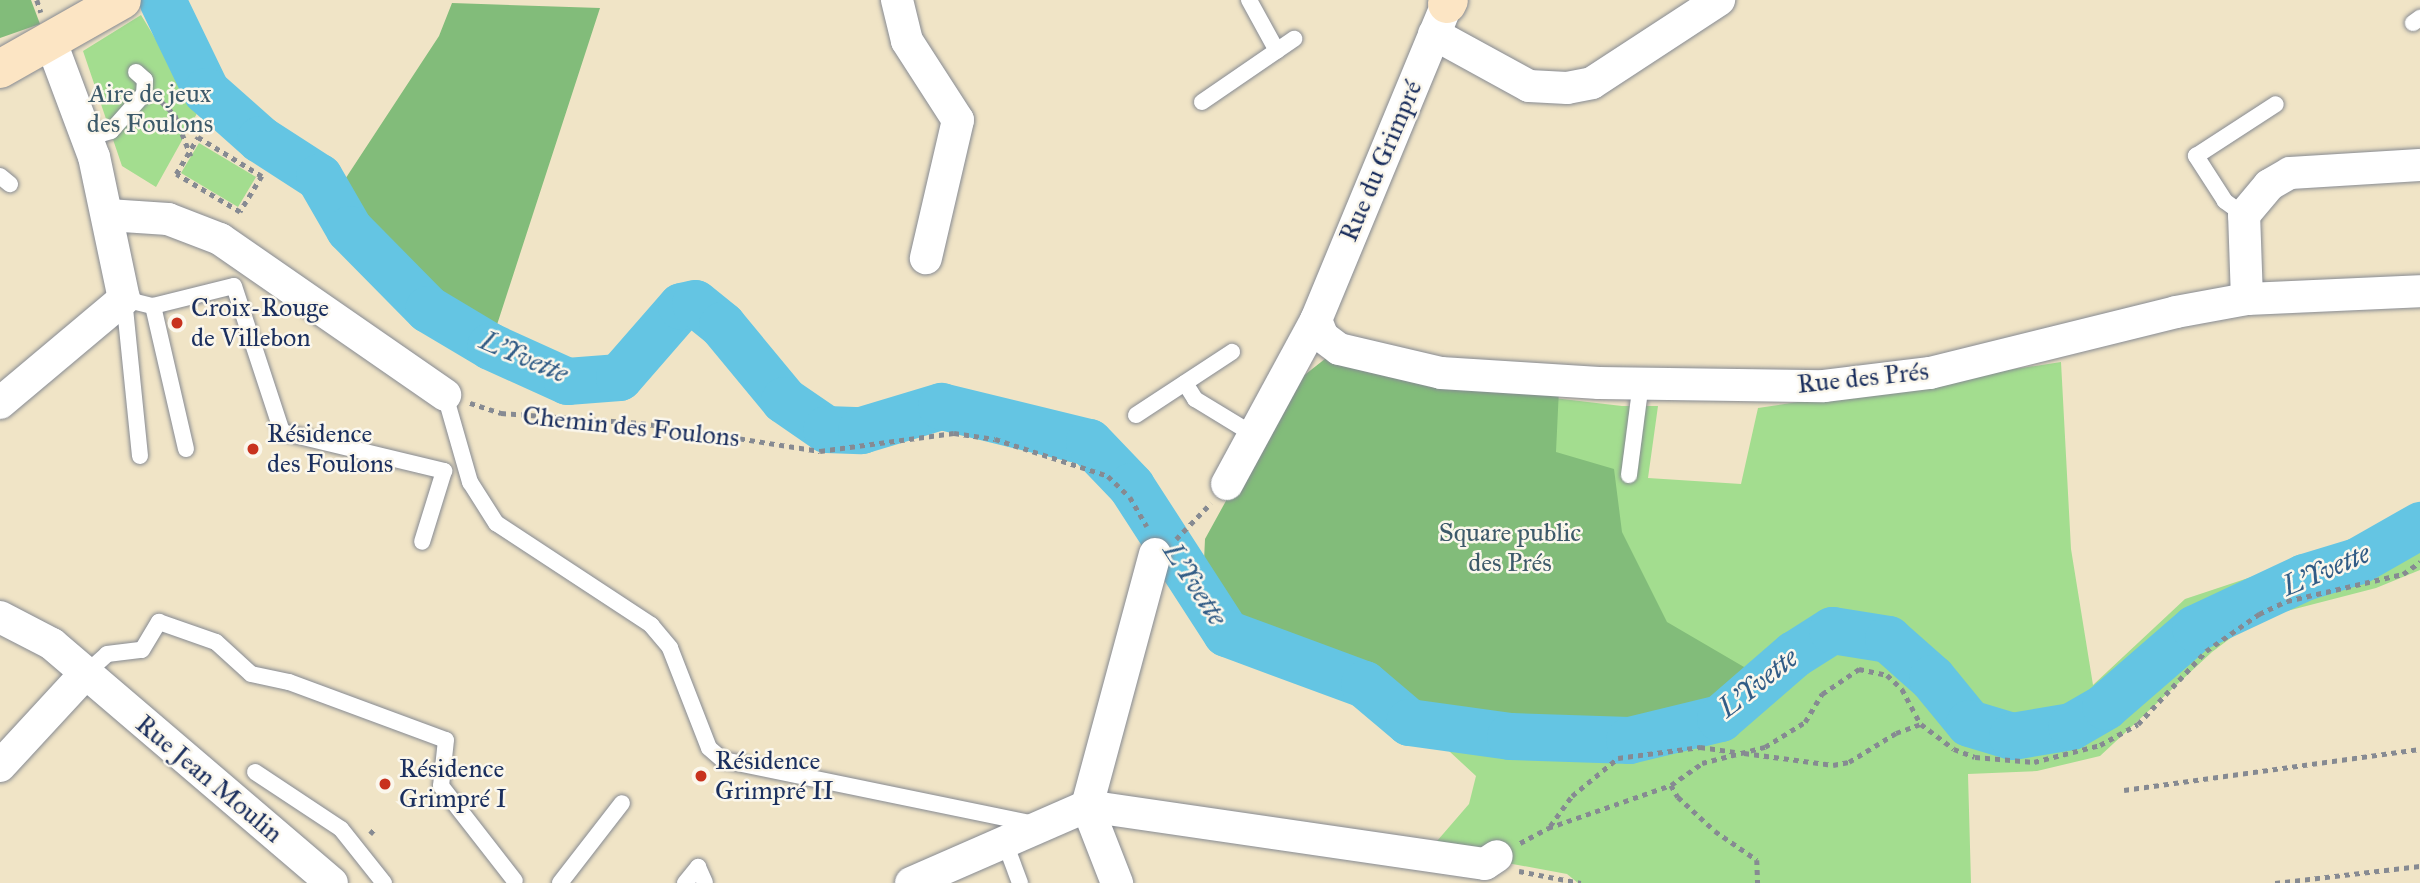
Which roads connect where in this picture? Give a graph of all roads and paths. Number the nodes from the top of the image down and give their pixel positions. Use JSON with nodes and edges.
{"nodes":[{"id":1,"x":122,"y":0,"type":"edge"},
{"id":2,"x":897,"y":0,"type":"edge"},
{"id":3,"x":1249,"y":0,"type":"edge"},
{"id":4,"x":1718,"y":0,"type":"edge"},
{"id":5,"x":1445,"y":9,"type":"edge"},
{"id":6,"x":1294,"y":39,"type":"dead end"},
{"id":7,"x":51,"y":42,"type":"junction"},
{"id":8,"x":1277,"y":51,"type":"junction"},
{"id":9,"x":0,"y":69,"type":"edge"},
{"id":10,"x":136,"y":72,"type":"dead end"},
{"id":11,"x":144,"y":94,"type":"junction"},
{"id":12,"x":1202,"y":102,"type":"dead end"},
{"id":13,"x":2276,"y":104,"type":"dead end"},
{"id":14,"x":87,"y":138,"type":"junction"},
{"id":15,"x":190,"y":154,"type":"junction"},
{"id":16,"x":2420,"y":165,"type":"edge"},
{"id":17,"x":108,"y":215,"type":"junction"},
{"id":18,"x":2244,"y":215,"type":"junction"},
{"id":19,"x":926,"y":258,"type":"dead end"},
{"id":20,"x":2420,"y":291,"type":"edge"},
{"id":21,"x":2247,"y":299,"type":"junction"},
{"id":22,"x":138,"y":302,"type":"junction"},
{"id":23,"x":1316,"y":320,"type":"junction"},
{"id":24,"x":1232,"y":352,"type":"dead end"},
{"id":25,"x":1185,"y":383,"type":"junction"},
{"id":26,"x":1641,"y":383,"type":"junction"},
{"id":27,"x":445,"y":395,"type":"junction"},
{"id":28,"x":0,"y":403,"type":"edge"},
{"id":29,"x":1136,"y":415,"type":"dead end"},
{"id":30,"x":1254,"y":435,"type":"junction"},
{"id":31,"x":186,"y":449,"type":"dead end"},
{"id":32,"x":140,"y":456,"type":"dead end"},
{"id":33,"x":1629,"y":475,"type":"dead end"},
{"id":34,"x":1227,"y":484,"type":"dead end"},
{"id":35,"x":422,"y":542,"type":"dead end"},
{"id":36,"x":1154,"y":554,"type":"joint"},
{"id":37,"x":2420,"y":562,"type":"edge"},
{"id":38,"x":0,"y":617,"type":"edge"},
{"id":39,"x":85,"y":675,"type":"junction"},
{"id":40,"x":1921,"y":724,"type":"junction"},
{"id":41,"x":2420,"y":749,"type":"edge"},
{"id":42,"x":1737,"y":753,"type":"junction"},
{"id":43,"x":0,"y":766,"type":"edge"},
{"id":44,"x":255,"y":772,"type":"dead end"},
{"id":45,"x":1671,"y":785,"type":"junction"},
{"id":46,"x":2124,"y":790,"type":"dead end"},
{"id":47,"x":622,"y":803,"type":"dead end"},
{"id":48,"x":1087,"y":806,"type":"junction"},
{"id":49,"x":1039,"y":825,"type":"junction"},
{"id":50,"x":1548,"y":828,"type":"junction"},
{"id":51,"x":1004,"y":840,"type":"junction"},
{"id":52,"x":1497,"y":856,"type":"junction"},
{"id":53,"x":2420,"y":866,"type":"edge"},
{"id":54,"x":515,"y":881,"type":"dead end"},
{"id":55,"x":332,"y":883,"type":"edge"},
{"id":56,"x":384,"y":883,"type":"edge"},
{"id":57,"x":560,"y":883,"type":"edge"},
{"id":58,"x":685,"y":883,"type":"edge"},
{"id":59,"x":705,"y":883,"type":"edge"},
{"id":60,"x":911,"y":883,"type":"edge"},
{"id":61,"x":1020,"y":883,"type":"edge"},
{"id":62,"x":1117,"y":883,"type":"edge"},
{"id":63,"x":1581,"y":883,"type":"edge"},
{"id":64,"x":1758,"y":883,"type":"edge"},
{"id":65,"x":2275,"y":883,"type":"edge"}],
"edges":[{"from":1,"to":7,"type":"street"},
{"from":2,"to":19,"type":"street"},
{"from":3,"to":8,"type":"lane"},
{"from":4,"to":5,"type":"street"},
{"from":5,"to":23,"type":"street","name":"Rue du Grimpré"},
{"from":6,"to":8,"type":"lane"},
{"from":7,"to":9,"type":"street"},
{"from":7,"to":14,"type":"street"},
{"from":8,"to":12,"type":"lane"},
{"from":10,"to":11,"type":"lane"},
{"from":11,"to":14,"type":"lane"},
{"from":11,"to":15,"type":"path"},
{"from":13,"to":18,"type":"lane"},
{"from":14,"to":17,"type":"street"},
{"from":15,"to":15,"type":"path"},
{"from":16,"to":18,"type":"street"},
{"from":17,"to":22,"type":"street"},
{"from":17,"to":27,"type":"street"},
{"from":18,"to":21,"type":"street"},
{"from":20,"to":21,"type":"street","name":"Rue des Prés"},
{"from":21,"to":26,"type":"street","name":"Rue des Prés"},
{"from":22,"to":28,"type":"street"},
{"from":22,"to":31,"type":"lane"},
{"from":22,"to":32,"type":"lane"},
{"from":22,"to":35,"type":"lane"},
{"from":23,"to":26,"type":"street","name":"Rue des Prés"},
{"from":23,"to":30,"type":"street","name":"Rue du Grimpré"},
{"from":24,"to":25,"type":"lane"},
{"from":25,"to":29,"type":"lane"},
{"from":25,"to":30,"type":"lane"},
{"from":26,"to":33,"type":"lane"},
{"from":27,"to":36,"type":"path","name":"Chemin des Foulons"},
{"from":27,"to":49,"type":"lane"},
{"from":30,"to":34,"type":"street","name":"Rue du Grimpré"},
{"from":36,"to":48,"type":"street"},
{"from":37,"to":40,"type":"path"},
{"from":38,"to":39,"type":"street","name":"Rue Jean Moulin"},
{"from":39,"to":43,"type":"street"},
{"from":39,"to":54,"type":"lane"},
{"from":39,"to":55,"type":"street","name":"Rue Jean Moulin"},
{"from":40,"to":42,"type":"path"},
{"from":40,"to":42,"type":"path"},
{"from":41,"to":46,"type":"path"},
{"from":42,"to":45,"type":"path"},
{"from":42,"to":50,"type":"path"},
{"from":44,"to":56,"type":"lane"},
{"from":45,"to":50,"type":"path"},
{"from":45,"to":64,"type":"path"},
{"from":47,"to":57,"type":"lane"},
{"from":48,"to":49,"type":"street"},
{"from":48,"to":52,"type":"street"},
{"from":48,"to":62,"type":"street"},
{"from":49,"to":51,"type":"street"},
{"from":50,"to":52,"type":"path"},
{"from":51,"to":60,"type":"street"},
{"from":51,"to":61,"type":"lane"},
{"from":52,"to":63,"type":"path"},
{"from":53,"to":65,"type":"path"},
{"from":58,"to":59,"type":"lane"}]}
